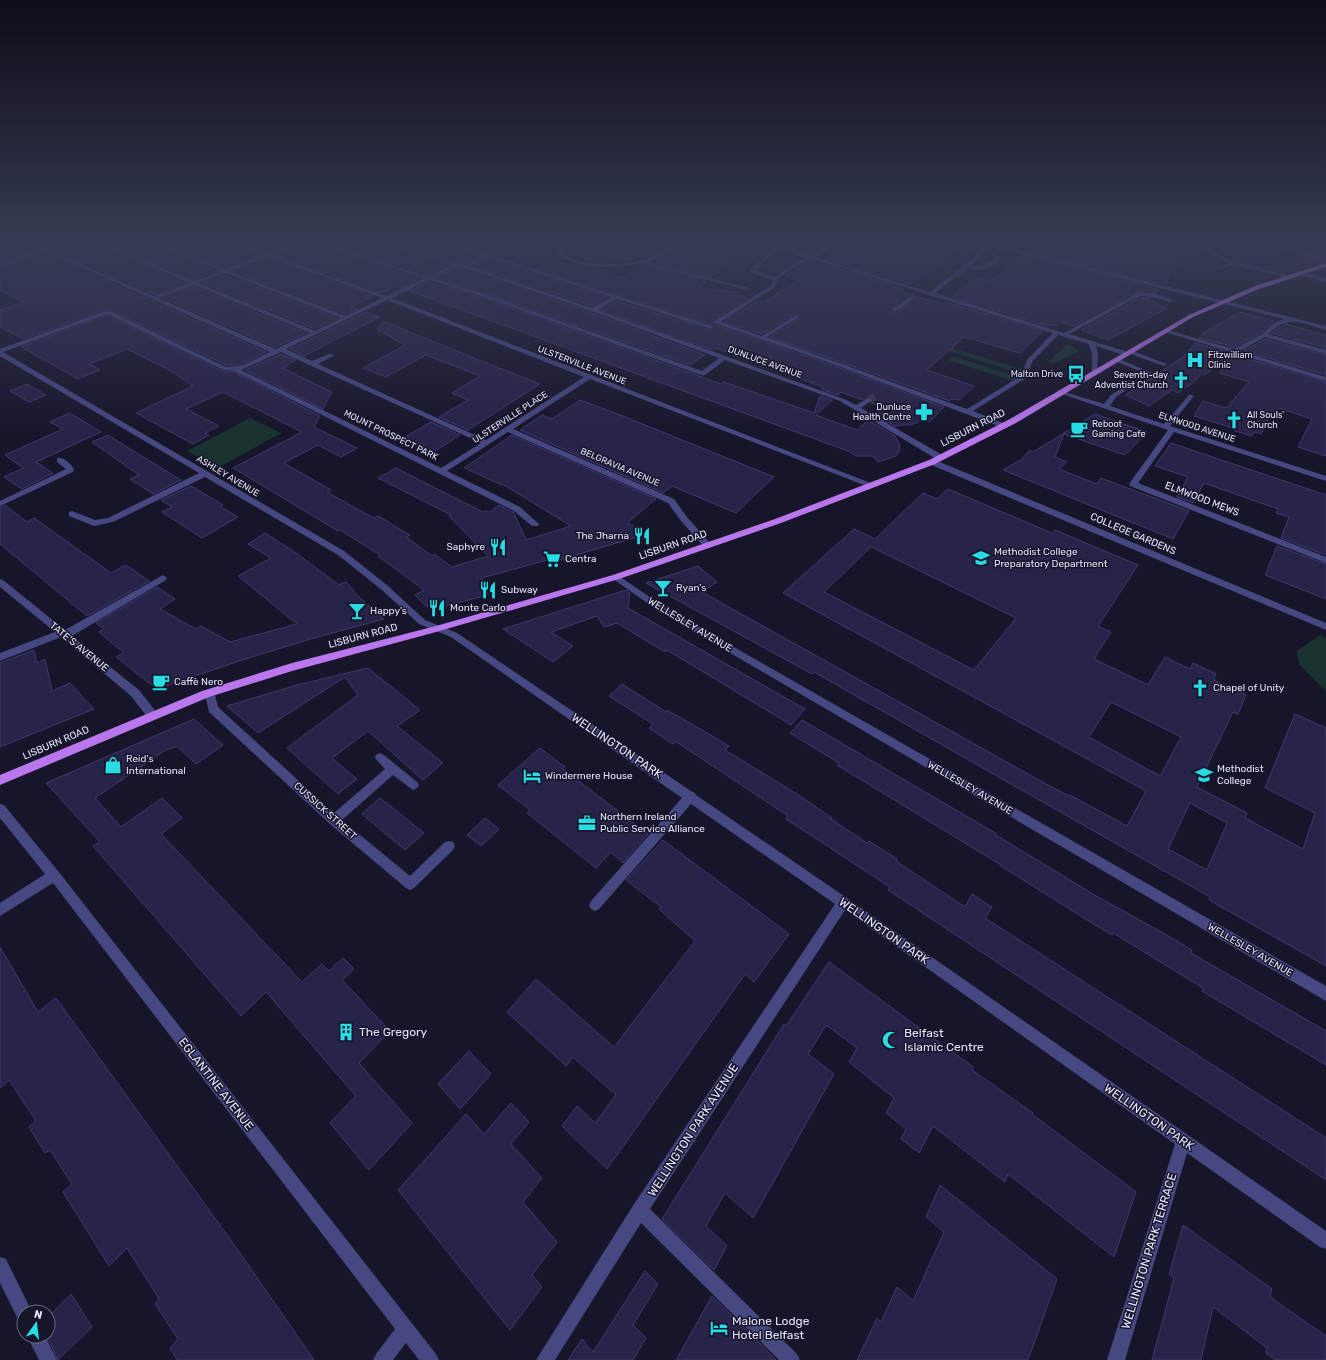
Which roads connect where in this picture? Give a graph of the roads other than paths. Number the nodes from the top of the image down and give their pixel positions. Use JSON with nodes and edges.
{"nodes":[{"id":1,"x":179,"y":308,"type":"edge"},
{"id":2,"x":256,"y":308,"type":"edge"},
{"id":3,"x":321,"y":308,"type":"edge"},
{"id":4,"x":365,"y":308,"type":"edge"},
{"id":5,"x":413,"y":308,"type":"edge"},
{"id":6,"x":516,"y":308,"type":"edge"},
{"id":7,"x":588,"y":308,"type":"edge"},
{"id":8,"x":654,"y":308,"type":"edge"},
{"id":9,"x":738,"y":308,"type":"edge"},
{"id":10,"x":979,"y":308,"type":"edge"},
{"id":11,"x":1112,"y":308,"type":"edge"},
{"id":12,"x":1207,"y":308,"type":"edge"},
{"id":13,"x":1246,"y":308,"type":"edge"},
{"id":14,"x":593,"y":310,"type":"joint"},
{"id":15,"x":796,"y":317,"type":"dead end"},
{"id":16,"x":346,"y":318,"type":"junction"},
{"id":17,"x":1291,"y":319,"type":"junction"},
{"id":18,"x":710,"y":327,"type":"dead end"},
{"id":19,"x":1326,"y":328,"type":"edge"},
{"id":20,"x":1165,"y":331,"type":"junction"},
{"id":21,"x":1058,"y":332,"type":"junction"},
{"id":22,"x":315,"y":333,"type":"junction"},
{"id":23,"x":1066,"y":334,"type":"junction"},
{"id":24,"x":1264,"y":335,"type":"junction"},
{"id":25,"x":762,"y":338,"type":"junction"},
{"id":26,"x":1091,"y":342,"type":"junction"},
{"id":27,"x":278,"y":350,"type":"junction"},
{"id":28,"x":0,"y":352,"type":"edge"},
{"id":29,"x":1234,"y":352,"type":"junction"},
{"id":30,"x":1326,"y":352,"type":"edge"},
{"id":31,"x":1129,"y":353,"type":"junction"},
{"id":32,"x":332,"y":355,"type":"dead end"},
{"id":33,"x":724,"y":357,"type":"junction"},
{"id":34,"x":1117,"y":360,"type":"junction"},
{"id":35,"x":314,"y":364,"type":"junction"},
{"id":36,"x":234,"y":369,"type":"junction"},
{"id":37,"x":1094,"y":373,"type":"junction"},
{"id":38,"x":588,"y":377,"type":"junction"},
{"id":39,"x":1326,"y":379,"type":"edge"},
{"id":40,"x":1135,"y":382,"type":"dead end"},
{"id":41,"x":1062,"y":393,"type":"junction"},
{"id":42,"x":1192,"y":396,"type":"dead end"},
{"id":43,"x":869,"y":400,"type":"tunnel mouth"},
{"id":44,"x":1106,"y":407,"type":"junction"},
{"id":45,"x":856,"y":408,"type":"junction"},
{"id":46,"x":968,"y":411,"type":"junction"},
{"id":47,"x":1004,"y":425,"type":"junction"},
{"id":48,"x":1168,"y":428,"type":"junction"},
{"id":49,"x":508,"y":430,"type":"junction"},
{"id":50,"x":487,"y":443,"type":"junction"},
{"id":51,"x":941,"y":458,"type":"junction"},
{"id":52,"x":60,"y":460,"type":"dead end"},
{"id":53,"x":932,"y":462,"type":"junction"},
{"id":54,"x":442,"y":471,"type":"junction"},
{"id":55,"x":204,"y":474,"type":"junction"},
{"id":56,"x":1326,"y":479,"type":"edge"},
{"id":57,"x":872,"y":485,"type":"junction"},
{"id":58,"x":0,"y":504,"type":"edge"},
{"id":59,"x":72,"y":514,"type":"dead end"},
{"id":60,"x":534,"y":524,"type":"dead end"},
{"id":61,"x":708,"y":546,"type":"junction"},
{"id":62,"x":1326,"y":560,"type":"edge"},
{"id":63,"x":616,"y":577,"type":"junction"},
{"id":64,"x":163,"y":578,"type":"dead end"},
{"id":65,"x":0,"y":582,"type":"edge"},
{"id":66,"x":1326,"y":627,"type":"edge"},
{"id":67,"x":436,"y":629,"type":"junction"},
{"id":68,"x":63,"y":634,"type":"junction"},
{"id":69,"x":0,"y":657,"type":"edge"},
{"id":70,"x":210,"y":694,"type":"junction"},
{"id":71,"x":153,"y":716,"type":"junction"},
{"id":72,"x":380,"y":758,"type":"dead end"},
{"id":73,"x":393,"y":769,"type":"junction"},
{"id":74,"x":0,"y":780,"type":"edge"},
{"id":75,"x":413,"y":785,"type":"dead end"},
{"id":76,"x":691,"y":796,"type":"junction"},
{"id":77,"x":0,"y":809,"type":"edge"},
{"id":78,"x":334,"y":820,"type":"junction"},
{"id":79,"x":449,"y":846,"type":"dead end"},
{"id":80,"x":54,"y":875,"type":"junction"},
{"id":81,"x":843,"y":902,"type":"junction"},
{"id":82,"x":595,"y":905,"type":"dead end"},
{"id":83,"x":0,"y":910,"type":"edge"},
{"id":84,"x":1326,"y":994,"type":"edge"},
{"id":85,"x":1183,"y":1141,"type":"junction"},
{"id":86,"x":640,"y":1210,"type":"junction"},
{"id":87,"x":1326,"y":1241,"type":"edge"},
{"id":88,"x":0,"y":1265,"type":"edge"},
{"id":89,"x":20,"y":1304,"type":"edge"},
{"id":90,"x":406,"y":1329,"type":"junction"},
{"id":91,"x":40,"y":1344,"type":"edge"},
{"id":92,"x":48,"y":1360,"type":"edge"},
{"id":93,"x":382,"y":1360,"type":"edge"},
{"id":94,"x":430,"y":1360,"type":"edge"},
{"id":95,"x":545,"y":1360,"type":"edge"},
{"id":96,"x":791,"y":1360,"type":"edge"},
{"id":97,"x":1116,"y":1360,"type":"edge"}],
"edges":[{"from":1,"to":27,"type":"street"},
{"from":2,"to":22,"type":"street"},
{"from":3,"to":16,"type":"street"},
{"from":4,"to":16,"type":"street"},
{"from":5,"to":38,"type":"street","name":"ULSTERVILLE AVENUE"},
{"from":6,"to":33,"type":"street"},
{"from":7,"to":14,"type":"street","name":"DUNLUCE AVENUE"},
{"from":8,"to":18,"type":"street"},
{"from":9,"to":25,"type":"street"},
{"from":10,"to":21,"type":"street"},
{"from":11,"to":23,"type":"street"},
{"from":12,"to":20,"type":"main road","name":"LISBURN ROAD"},
{"from":13,"to":17,"type":"street"},
{"from":14,"to":33,"type":"street","name":"DUNLUCE AVENUE"},
{"from":15,"to":25,"type":"street"},
{"from":16,"to":22,"type":"street"},
{"from":17,"to":19,"type":"street"},
{"from":17,"to":24,"type":"street"},
{"from":20,"to":29,"type":"street"},
{"from":20,"to":31,"type":"main road","name":"LISBURN ROAD"},
{"from":21,"to":23,"type":"street"},
{"from":21,"to":46,"type":"street"},
{"from":22,"to":27,"type":"street"},
{"from":23,"to":26,"type":"street"},
{"from":24,"to":29,"type":"street"},
{"from":24,"to":30,"type":"street"},
{"from":25,"to":46,"type":"street"},
{"from":26,"to":31,"type":"street"},
{"from":26,"to":37,"type":"street"},
{"from":27,"to":35,"type":"street"},
{"from":27,"to":36,"type":"street"},
{"from":28,"to":36,"type":"street","name":"MOUNT PROSPECT PARK"},
{"from":28,"to":55,"type":"street","name":"ASHLEY AVENUE"},
{"from":29,"to":39,"type":"street"},
{"from":31,"to":34,"type":"main road","name":"LISBURN ROAD"},
{"from":31,"to":34,"type":"street"},
{"from":32,"to":35,"type":"street"},
{"from":33,"to":45,"type":"street","name":"DUNLUCE AVENUE"},
{"from":34,"to":37,"type":"main road","name":"LISBURN ROAD"},
{"from":35,"to":50,"type":"street"},
{"from":36,"to":54,"type":"street","name":"MOUNT PROSPECT PARK"},
{"from":37,"to":41,"type":"main road","name":"LISBURN ROAD"},
{"from":38,"to":49,"type":"street","name":"ULSTERVILLE PLACE"},
{"from":38,"to":57,"type":"street","name":"ULSTERVILLE AVENUE"},
{"from":40,"to":44,"type":"street"},
{"from":41,"to":44,"type":"street","name":"ELMWOOD AVENUE"},
{"from":41,"to":47,"type":"main road","name":"LISBURN ROAD"},
{"from":42,"to":48,"type":"street"},
{"from":43,"to":45,"type":"street"},
{"from":44,"to":48,"type":"street","name":"ELMWOOD AVENUE"},
{"from":45,"to":51,"type":"street","name":"DUNLUCE AVENUE"},
{"from":46,"to":47,"type":"street"},
{"from":47,"to":51,"type":"main road","name":"LISBURN ROAD"},
{"from":48,"to":56,"type":"street","name":"ELMWOOD AVENUE"},
{"from":48,"to":62,"type":"street","name":"ELMWOOD MEWS"},
{"from":49,"to":50,"type":"street","name":"ULSTERVILLE PLACE"},
{"from":49,"to":61,"type":"street","name":"BELGRAVIA AVENUE"},
{"from":50,"to":54,"type":"street","name":"ULSTERVILLE PLACE"},
{"from":51,"to":53,"type":"main road","name":"LISBURN ROAD"},
{"from":52,"to":58,"type":"street"},
{"from":53,"to":57,"type":"main road","name":"LISBURN ROAD"},
{"from":53,"to":66,"type":"street","name":"COLLEGE GARDENS"},
{"from":54,"to":60,"type":"street","name":"MOUNT PROSPECT PARK"},
{"from":55,"to":59,"type":"street"},
{"from":55,"to":67,"type":"street","name":"ASHLEY AVENUE"},
{"from":57,"to":61,"type":"main road","name":"LISBURN ROAD"},
{"from":61,"to":63,"type":"main road","name":"LISBURN ROAD"},
{"from":63,"to":67,"type":"main road","name":"LISBURN ROAD"},
{"from":63,"to":84,"type":"street","name":"WELLESLEY AVENUE"},
{"from":64,"to":68,"type":"street"},
{"from":65,"to":68,"type":"street","name":"TATE'S AVENUE"},
{"from":67,"to":70,"type":"main road","name":"LISBURN ROAD"},
{"from":67,"to":76,"type":"street","name":"WELLINGTON PARK"},
{"from":68,"to":69,"type":"street"},
{"from":68,"to":71,"type":"street","name":"TATE'S AVENUE"},
{"from":70,"to":71,"type":"main road","name":"LISBURN ROAD"},
{"from":70,"to":78,"type":"street","name":"CUSSICK STREET"},
{"from":71,"to":74,"type":"main road","name":"LISBURN ROAD"},
{"from":72,"to":73,"type":"street"},
{"from":73,"to":75,"type":"street"},
{"from":73,"to":78,"type":"street"},
{"from":76,"to":81,"type":"street","name":"WELLINGTON PARK"},
{"from":76,"to":82,"type":"street"},
{"from":77,"to":80,"type":"street","name":"EGLANTINE AVENUE"},
{"from":78,"to":79,"type":"street","name":"CUSSICK STREET"},
{"from":80,"to":83,"type":"street"},
{"from":80,"to":90,"type":"street","name":"EGLANTINE AVENUE"},
{"from":81,"to":85,"type":"street","name":"WELLINGTON PARK"},
{"from":81,"to":86,"type":"street","name":"WELLINGTON PARK AVENUE"},
{"from":85,"to":87,"type":"street","name":"WELLINGTON PARK"},
{"from":85,"to":97,"type":"street","name":"WELLINGTON PARK TERRACE"},
{"from":86,"to":95,"type":"street","name":"WELLINGTON PARK AVENUE"},
{"from":86,"to":96,"type":"street"},
{"from":88,"to":89,"type":"street"},
{"from":90,"to":93,"type":"street"},
{"from":90,"to":94,"type":"street","name":"EGLANTINE AVENUE"},
{"from":91,"to":92,"type":"street"}]}
